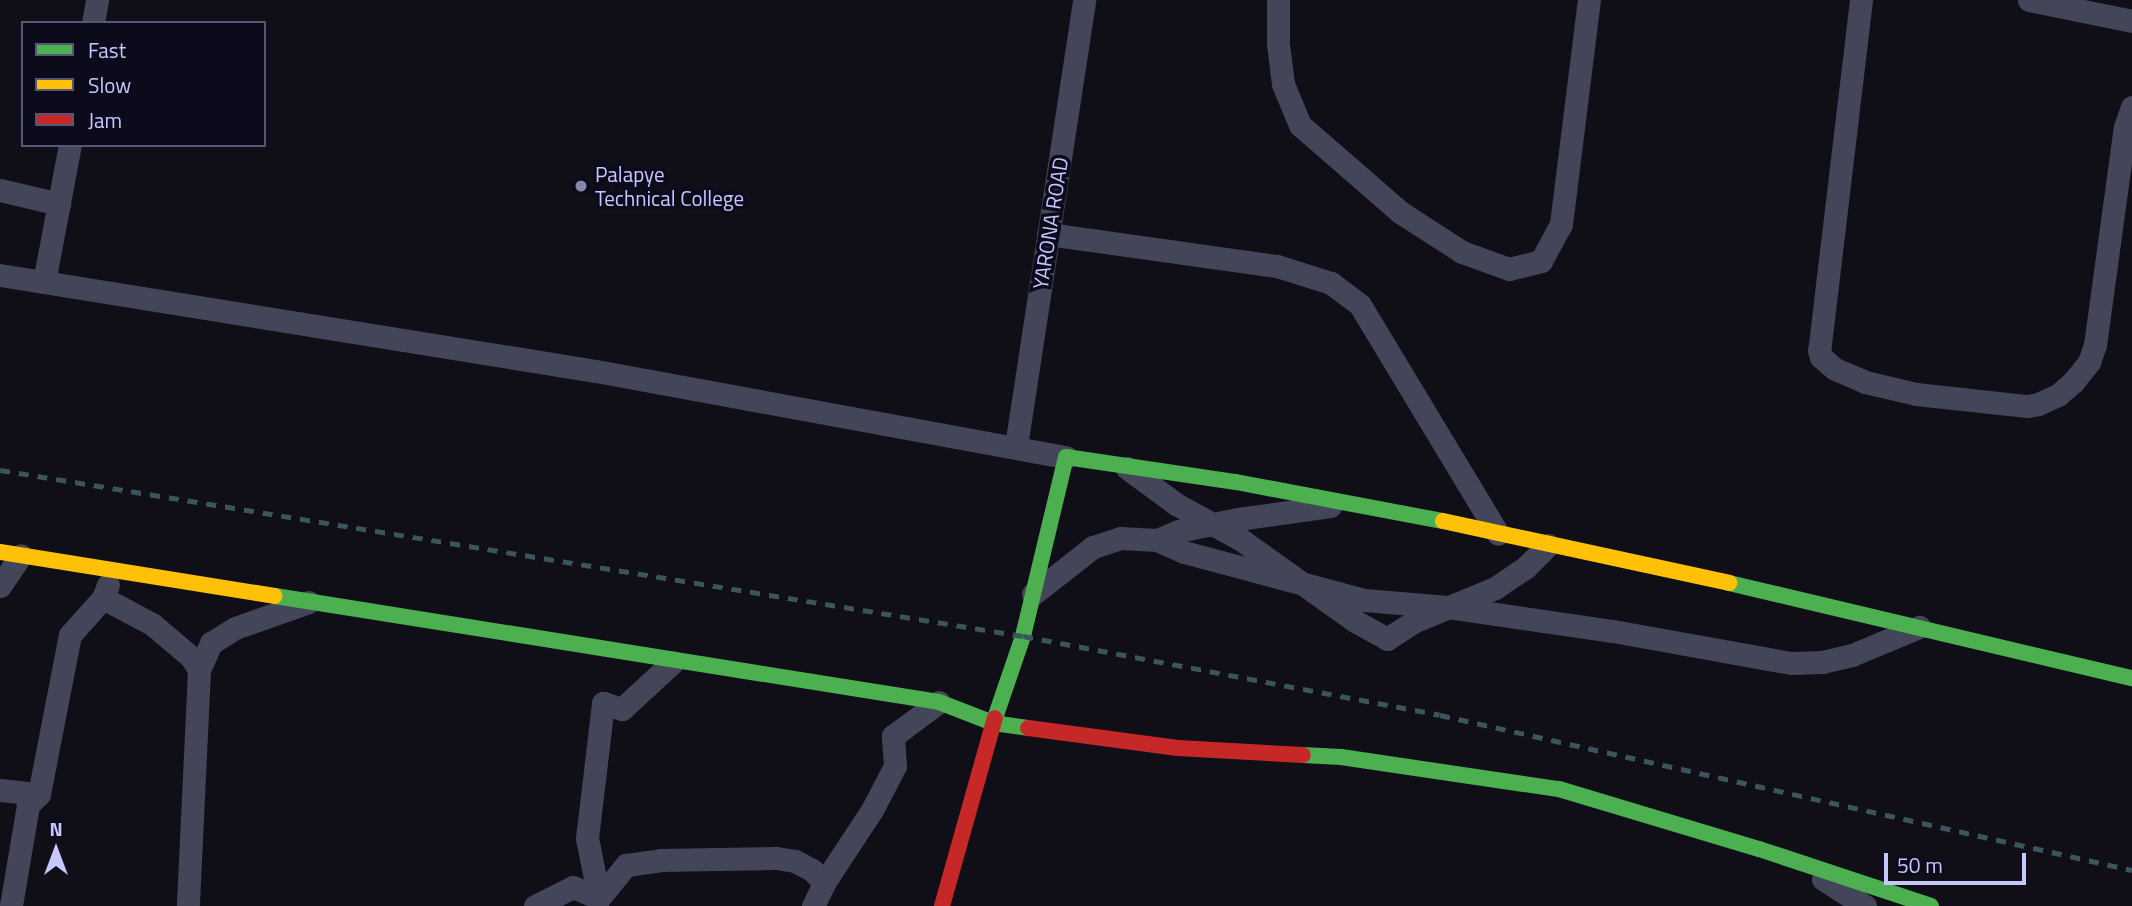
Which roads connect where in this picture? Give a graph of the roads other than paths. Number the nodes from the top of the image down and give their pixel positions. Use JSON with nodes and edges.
{"nodes":[{"id":1,"x":97,"y":0,"type":"edge"},
{"id":2,"x":1084,"y":0,"type":"edge"},
{"id":3,"x":1278,"y":0,"type":"edge"},
{"id":4,"x":1589,"y":0,"type":"edge"},
{"id":5,"x":1861,"y":0,"type":"edge"},
{"id":6,"x":2029,"y":0,"type":"edge"},
{"id":7,"x":93,"y":21,"type":"edge"},
{"id":8,"x":2132,"y":21,"type":"edge"},
{"id":9,"x":2132,"y":107,"type":"edge"},
{"id":10,"x":70,"y":147,"type":"edge"},
{"id":11,"x":0,"y":190,"type":"edge"},
{"id":12,"x":60,"y":204,"type":"junction"},
{"id":13,"x":1048,"y":234,"type":"junction"},
{"id":14,"x":0,"y":275,"type":"edge"},
{"id":15,"x":44,"y":282,"type":"junction"},
{"id":16,"x":1016,"y":446,"type":"junction"},
{"id":17,"x":1066,"y":457,"type":"junction"},
{"id":18,"x":1126,"y":467,"type":"junction"},
{"id":19,"x":1350,"y":502,"type":"junction"},
{"id":20,"x":1214,"y":524,"type":"junction"},
{"id":21,"x":1498,"y":534,"type":"junction"},
{"id":22,"x":1157,"y":540,"type":"junction"},
{"id":23,"x":1548,"y":545,"type":"junction"},
{"id":24,"x":11,"y":554,"type":"edge"},
{"id":25,"x":113,"y":570,"type":"junction"},
{"id":26,"x":1304,"y":584,"type":"junction"},
{"id":27,"x":0,"y":586,"type":"edge"},
{"id":28,"x":1033,"y":594,"type":"junction"},
{"id":29,"x":103,"y":598,"type":"junction"},
{"id":30,"x":309,"y":602,"type":"junction"},
{"id":31,"x":1448,"y":607,"type":"junction"},
{"id":32,"x":1919,"y":627,"type":"junction"},
{"id":33,"x":673,"y":662,"type":"junction"},
{"id":34,"x":199,"y":670,"type":"junction"},
{"id":35,"x":2132,"y":678,"type":"edge"},
{"id":36,"x":939,"y":702,"type":"junction"},
{"id":37,"x":993,"y":723,"type":"junction"},
{"id":38,"x":0,"y":790,"type":"edge"},
{"id":39,"x":39,"y":794,"type":"junction"},
{"id":40,"x":1797,"y":862,"type":"junction"},
{"id":41,"x":824,"y":883,"type":"junction"},
{"id":42,"x":599,"y":898,"type":"junction"},
{"id":43,"x":11,"y":906,"type":"edge"},
{"id":44,"x":188,"y":906,"type":"edge"},
{"id":45,"x":535,"y":906,"type":"edge"},
{"id":46,"x":813,"y":906,"type":"edge"},
{"id":47,"x":943,"y":906,"type":"edge"},
{"id":48,"x":1865,"y":906,"type":"edge"},
{"id":49,"x":1931,"y":906,"type":"edge"}],
"edges":[{"from":1,"to":7,"type":"street"},
{"from":2,"to":13,"type":"street","name":"YARONA ROAD"},
{"from":3,"to":4,"type":"street"},
{"from":5,"to":9,"type":"street"},
{"from":6,"to":8,"type":"street"},
{"from":10,"to":12,"type":"street"},
{"from":11,"to":12,"type":"street"},
{"from":12,"to":15,"type":"street"},
{"from":13,"to":16,"type":"street","name":"YARONA ROAD"},
{"from":13,"to":21,"type":"street"},
{"from":14,"to":15,"type":"street"},
{"from":15,"to":16,"type":"street"},
{"from":16,"to":17,"type":"street"},
{"from":17,"to":18,"type":"street"},
{"from":17,"to":28,"type":"street"},
{"from":18,"to":19,"type":"street"},
{"from":18,"to":20,"type":"street"},
{"from":19,"to":20,"type":"street"},
{"from":19,"to":21,"type":"street"},
{"from":20,"to":22,"type":"street"},
{"from":20,"to":26,"type":"street"},
{"from":21,"to":23,"type":"street"},
{"from":22,"to":26,"type":"street"},
{"from":22,"to":28,"type":"street"},
{"from":23,"to":31,"type":"street"},
{"from":23,"to":32,"type":"street"},
{"from":24,"to":25,"type":"street"},
{"from":24,"to":27,"type":"street"},
{"from":25,"to":29,"type":"street"},
{"from":25,"to":30,"type":"street"},
{"from":26,"to":31,"type":"street"},
{"from":26,"to":31,"type":"street"},
{"from":28,"to":37,"type":"street"},
{"from":29,"to":34,"type":"street"},
{"from":29,"to":39,"type":"street"},
{"from":30,"to":33,"type":"street"},
{"from":30,"to":34,"type":"street"},
{"from":31,"to":32,"type":"street"},
{"from":32,"to":35,"type":"street"},
{"from":33,"to":36,"type":"street"},
{"from":33,"to":42,"type":"street"},
{"from":34,"to":44,"type":"street"},
{"from":36,"to":37,"type":"street"},
{"from":36,"to":41,"type":"street"},
{"from":37,"to":40,"type":"street"},
{"from":37,"to":47,"type":"street"},
{"from":38,"to":39,"type":"street"},
{"from":39,"to":43,"type":"street"},
{"from":40,"to":48,"type":"street"},
{"from":40,"to":49,"type":"street"},
{"from":41,"to":42,"type":"street"},
{"from":41,"to":46,"type":"street"},
{"from":42,"to":45,"type":"street"}]}
